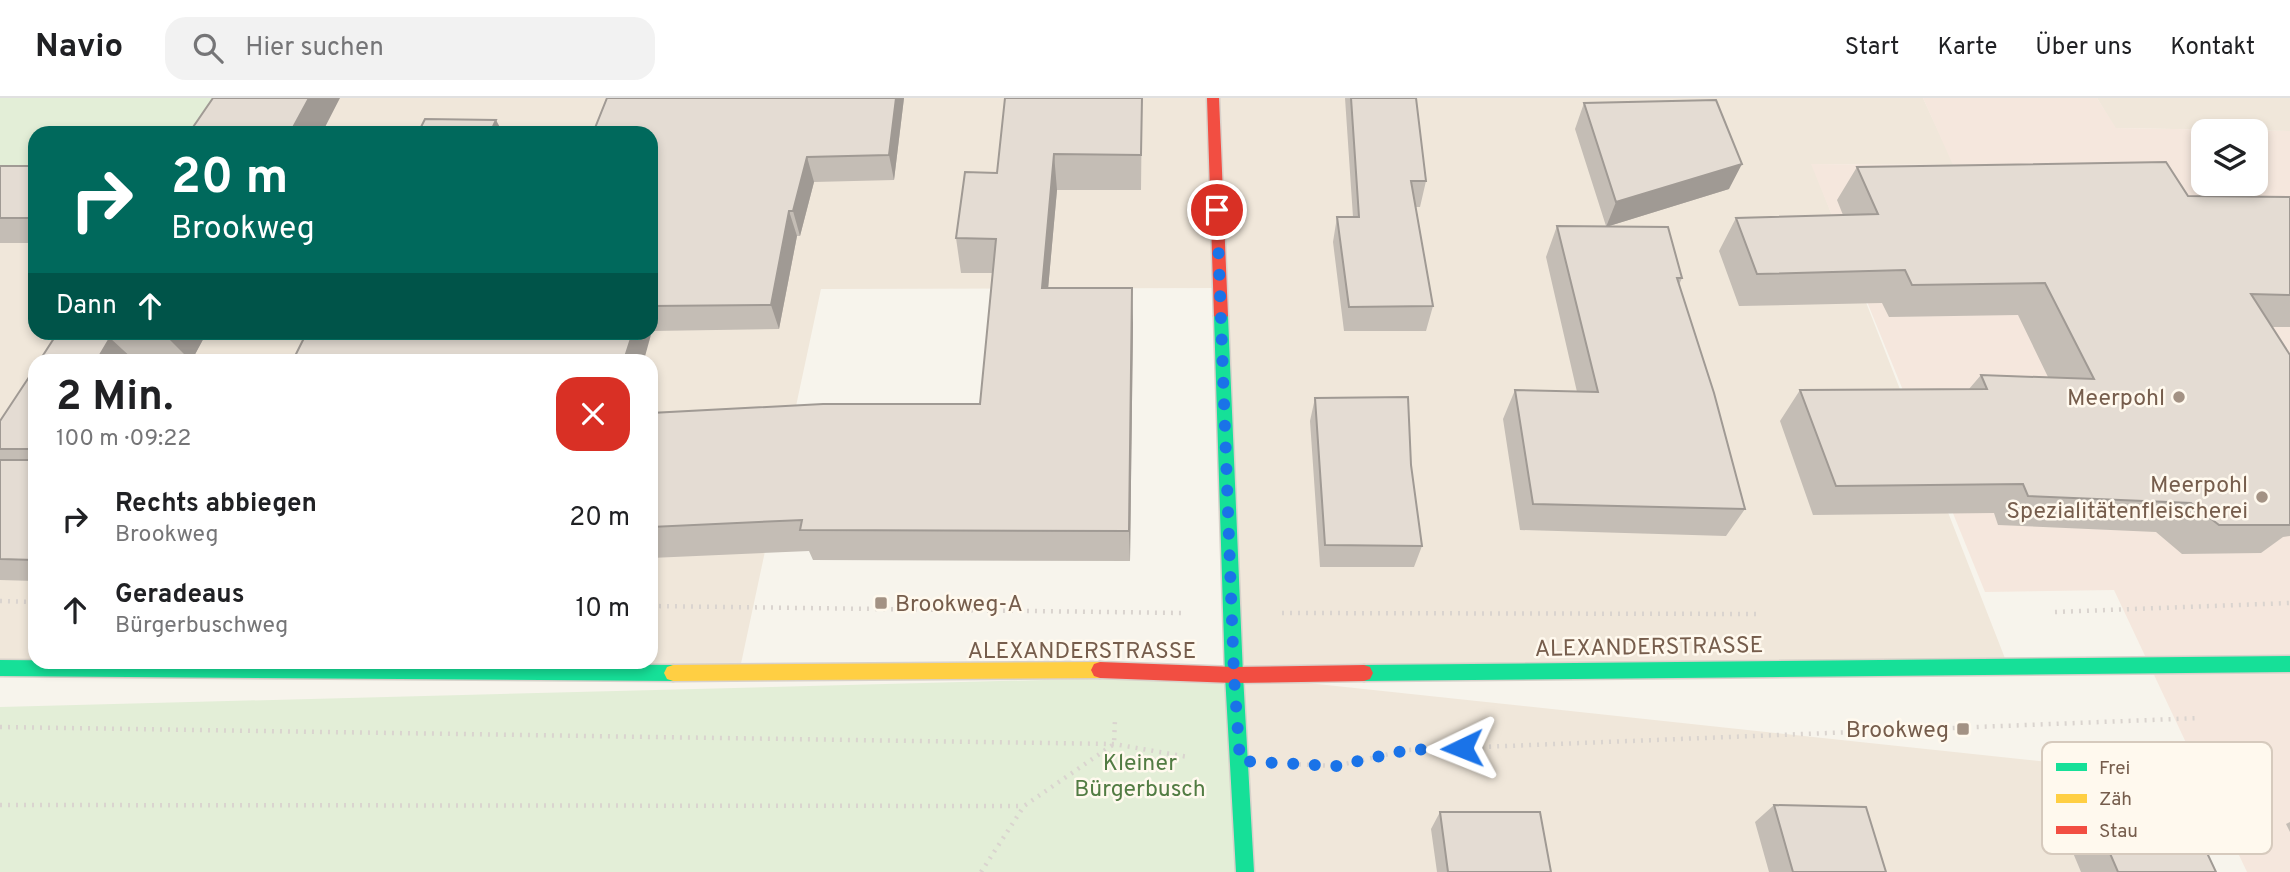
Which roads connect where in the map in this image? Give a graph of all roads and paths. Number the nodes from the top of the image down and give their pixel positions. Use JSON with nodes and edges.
{"nodes":[{"id":1,"x":1213,"y":98,"type":"edge"},
{"id":2,"x":0,"y":601,"type":"edge"},
{"id":3,"x":28,"y":602,"type":"edge"},
{"id":4,"x":2290,"y":603,"type":"edge"},
{"id":5,"x":658,"y":606,"type":"edge"},
{"id":6,"x":2053,"y":612,"type":"dead end"},
{"id":7,"x":1233,"y":613,"type":"junction"},
{"id":8,"x":1761,"y":614,"type":"dead end"},
{"id":9,"x":2290,"y":664,"type":"edge"},
{"id":10,"x":0,"y":668,"type":"edge"},
{"id":11,"x":28,"y":668,"type":"edge"},
{"id":12,"x":148,"y":669,"type":"edge"},
{"id":13,"x":1234,"y":676,"type":"junction"},
{"id":14,"x":2207,"y":718,"type":"dead end"},
{"id":15,"x":0,"y":727,"type":"edge"},
{"id":16,"x":1114,"y":744,"type":"junction"},
{"id":17,"x":1240,"y":761,"type":"junction"},
{"id":18,"x":0,"y":805,"type":"edge"},
{"id":19,"x":1024,"y":806,"type":"junction"},
{"id":20,"x":981,"y":872,"type":"edge"},
{"id":21,"x":1245,"y":872,"type":"edge"}],
"edges":[{"from":1,"to":7,"type":"main road"},
{"from":2,"to":3,"type":"path"},
{"from":4,"to":6,"type":"path"},
{"from":5,"to":7,"type":"path"},
{"from":7,"to":8,"type":"path"},
{"from":7,"to":13,"type":"main road"},
{"from":9,"to":13,"type":"main road","name":"ALEXANDERSTRASSE"},
{"from":10,"to":11,"type":"main road","name":"ALEXANDERSTRASSE"},
{"from":12,"to":13,"type":"main road","name":"ALEXANDERSTRASSE"},
{"from":13,"to":17,"type":"main road"},
{"from":14,"to":17,"type":"path"},
{"from":15,"to":16,"type":"path"},
{"from":16,"to":17,"type":"path"},
{"from":16,"to":19,"type":"path"},
{"from":17,"to":21,"type":"main road"},
{"from":18,"to":19,"type":"path"},
{"from":19,"to":20,"type":"path"}]}
